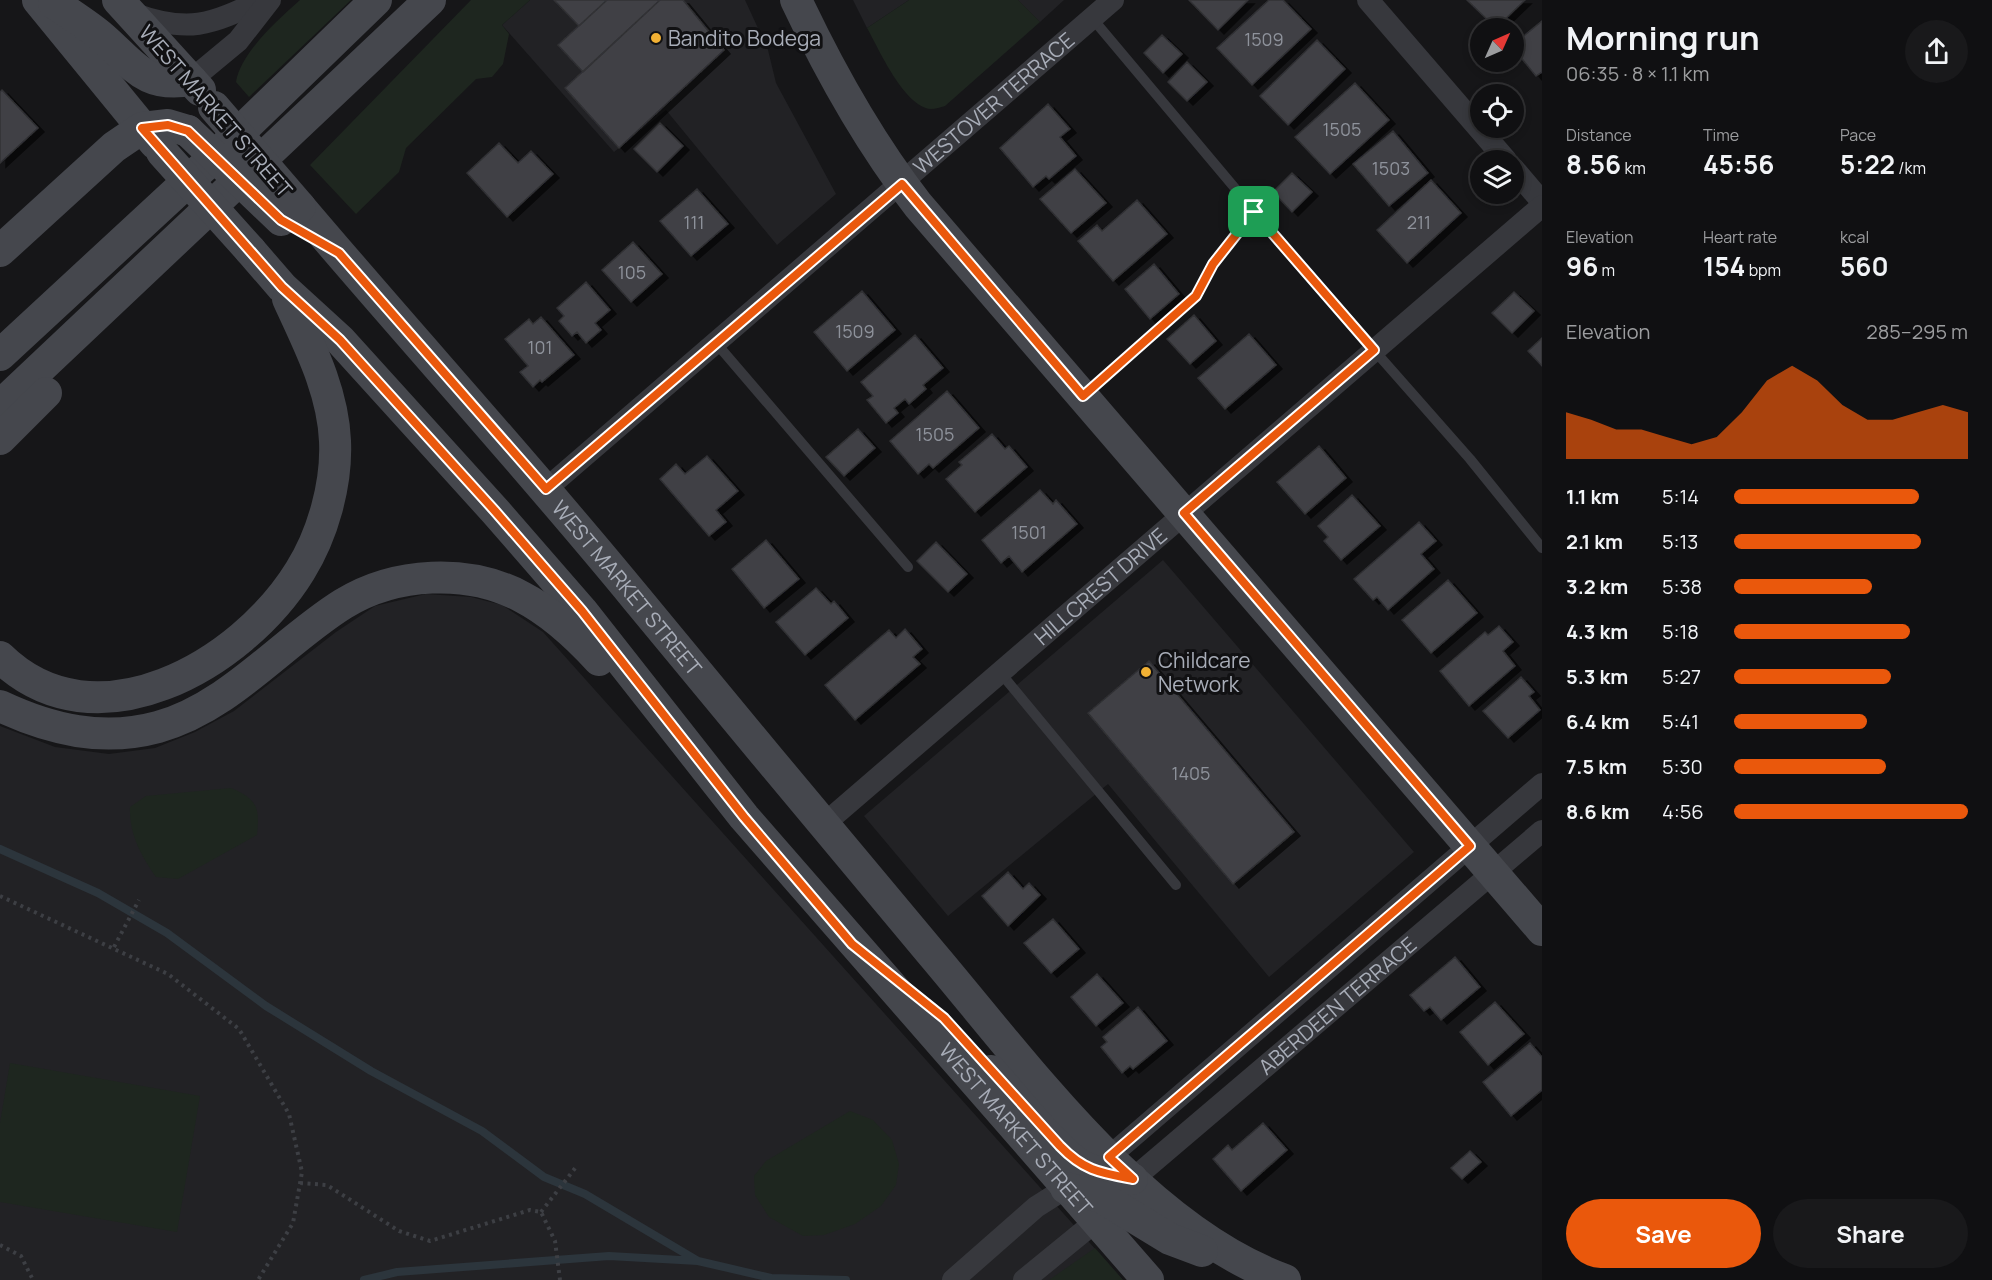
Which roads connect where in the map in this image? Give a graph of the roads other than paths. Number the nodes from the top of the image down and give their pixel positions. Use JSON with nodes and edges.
{"nodes":[{"id":1,"x":38,"y":0,"type":"edge"},
{"id":2,"x":50,"y":0,"type":"edge"},
{"id":3,"x":262,"y":0,"type":"edge"},
{"id":4,"x":270,"y":0,"type":"edge"},
{"id":5,"x":376,"y":0,"type":"edge"},
{"id":6,"x":430,"y":0,"type":"edge"},
{"id":7,"x":796,"y":0,"type":"edge"},
{"id":8,"x":1113,"y":0,"type":"edge"},
{"id":9,"x":1368,"y":0,"type":"edge"},
{"id":10,"x":123,"y":5,"type":"edge"},
{"id":11,"x":1092,"y":18,"type":"junction"},
{"id":12,"x":191,"y":80,"type":"junction"},
{"id":13,"x":142,"y":128,"type":"junction"},
{"id":14,"x":1497,"y":150,"type":"edge"},
{"id":15,"x":236,"y":180,"type":"junction"},
{"id":16,"x":1524,"y":182,"type":"edge"},
{"id":17,"x":902,"y":184,"type":"junction"},
{"id":18,"x":1542,"y":204,"type":"edge"},
{"id":19,"x":1254,"y":212,"type":"junction"},
{"id":20,"x":291,"y":214,"type":"junction"},
{"id":21,"x":0,"y":251,"type":"edge"},
{"id":22,"x":282,"y":287,"type":"junction"},
{"id":23,"x":716,"y":343,"type":"junction"},
{"id":24,"x":1374,"y":350,"type":"junction"},
{"id":25,"x":0,"y":355,"type":"edge"},
{"id":26,"x":1083,"y":396,"type":"junction"},
{"id":27,"x":0,"y":406,"type":"edge"},
{"id":28,"x":0,"y":439,"type":"edge"},
{"id":29,"x":546,"y":489,"type":"junction"},
{"id":30,"x":1184,"y":513,"type":"junction"},
{"id":31,"x":1542,"y":548,"type":"edge"},
{"id":32,"x":908,"y":567,"type":"dead end"},
{"id":33,"x":0,"y":657,"type":"edge"},
{"id":34,"x":999,"y":671,"type":"junction"},
{"id":35,"x":0,"y":706,"type":"edge"},
{"id":36,"x":1542,"y":784,"type":"edge"},
{"id":37,"x":744,"y":817,"type":"junction"},
{"id":38,"x":823,"y":825,"type":"junction"},
{"id":39,"x":1542,"y":831,"type":"edge"},
{"id":40,"x":1470,"y":846,"type":"junction"},
{"id":41,"x":1493,"y":873,"type":"junction"},
{"id":42,"x":1176,"y":885,"type":"dead end"},
{"id":43,"x":1542,"y":930,"type":"edge"},
{"id":44,"x":852,"y":944,"type":"junction"},
{"id":45,"x":1109,"y":1157,"type":"junction"},
{"id":46,"x":1133,"y":1179,"type":"junction"},
{"id":47,"x":1066,"y":1188,"type":"junction"},
{"id":48,"x":1095,"y":1222,"type":"junction"},
{"id":49,"x":1275,"y":1276,"type":"edge"},
{"id":50,"x":953,"y":1280,"type":"edge"},
{"id":51,"x":1024,"y":1280,"type":"edge"},
{"id":52,"x":1148,"y":1280,"type":"edge"}],
"edges":[{"from":1,"to":13,"type":"main road","name":"WEST MARKET STREET"},
{"from":2,"to":12,"type":"main road"},
{"from":3,"to":10,"type":"street"},
{"from":4,"to":12,"type":"street"},
{"from":5,"to":25,"type":"main road"},
{"from":6,"to":15,"type":"main road"},
{"from":7,"to":17,"type":"main road"},
{"from":8,"to":11,"type":"street","name":"WESTOVER TERRACE"},
{"from":9,"to":14,"type":"street"},
{"from":10,"to":12,"type":"main road","name":"WEST MARKET STREET"},
{"from":11,"to":17,"type":"street","name":"WESTOVER TERRACE"},
{"from":11,"to":19,"type":"lane"},
{"from":12,"to":20,"type":"main road","name":"WEST MARKET STREET","bridge":true},
{"from":13,"to":20,"type":"main road","bridge":true},
{"from":13,"to":21,"type":"main road"},
{"from":13,"to":22,"type":"main road","name":"WEST MARKET STREET","bridge":true},
{"from":15,"to":27,"type":"main road"},
{"from":15,"to":28,"type":"main road"},
{"from":16,"to":18,"type":"street"},
{"from":17,"to":23,"type":"street","name":"WESTOVER TERRACE"},
{"from":17,"to":26,"type":"main road"},
{"from":18,"to":24,"type":"street","name":"HILLCREST DRIVE"},
{"from":19,"to":24,"type":"lane"},
{"from":19,"to":26,"type":"lane"},
{"from":20,"to":29,"type":"main road","name":"WEST MARKET STREET"},
{"from":22,"to":33,"type":"main road"},
{"from":22,"to":37,"type":"main road","name":"WEST MARKET STREET"},
{"from":23,"to":29,"type":"street","name":"WESTOVER TERRACE"},
{"from":23,"to":32,"type":"lane"},
{"from":24,"to":30,"type":"street","name":"HILLCREST DRIVE"},
{"from":24,"to":31,"type":"lane"},
{"from":26,"to":30,"type":"main road"},
{"from":29,"to":38,"type":"main road","name":"WEST MARKET STREET"},
{"from":30,"to":34,"type":"street","name":"HILLCREST DRIVE"},
{"from":30,"to":40,"type":"main road"},
{"from":34,"to":38,"type":"street","name":"HILLCREST DRIVE"},
{"from":34,"to":42,"type":"lane"},
{"from":35,"to":37,"type":"main road"},
{"from":36,"to":40,"type":"street","name":"ABERDEEN TERRACE"},
{"from":37,"to":44,"type":"main road","name":"WEST MARKET STREET"},
{"from":38,"to":45,"type":"main road","name":"WEST MARKET STREET"},
{"from":39,"to":41,"type":"street","name":"ABERDEEN TERRACE"},
{"from":40,"to":41,"type":"main road"},
{"from":40,"to":45,"type":"street","name":"ABERDEEN TERRACE"},
{"from":41,"to":43,"type":"main road"},
{"from":41,"to":46,"type":"street","name":"ABERDEEN TERRACE"},
{"from":44,"to":46,"type":"main road"},
{"from":44,"to":47,"type":"main road","name":"WEST MARKET STREET"},
{"from":45,"to":46,"type":"main road","name":"WEST MARKET STREET"},
{"from":46,"to":49,"type":"main road","name":"WEST MARKET STREET"},
{"from":47,"to":48,"type":"main road","name":"WEST MARKET STREET"},
{"from":47,"to":49,"type":"main road"},
{"from":47,"to":50,"type":"street"},
{"from":48,"to":51,"type":"street"},
{"from":48,"to":52,"type":"main road","name":"WEST MARKET STREET"}]}
